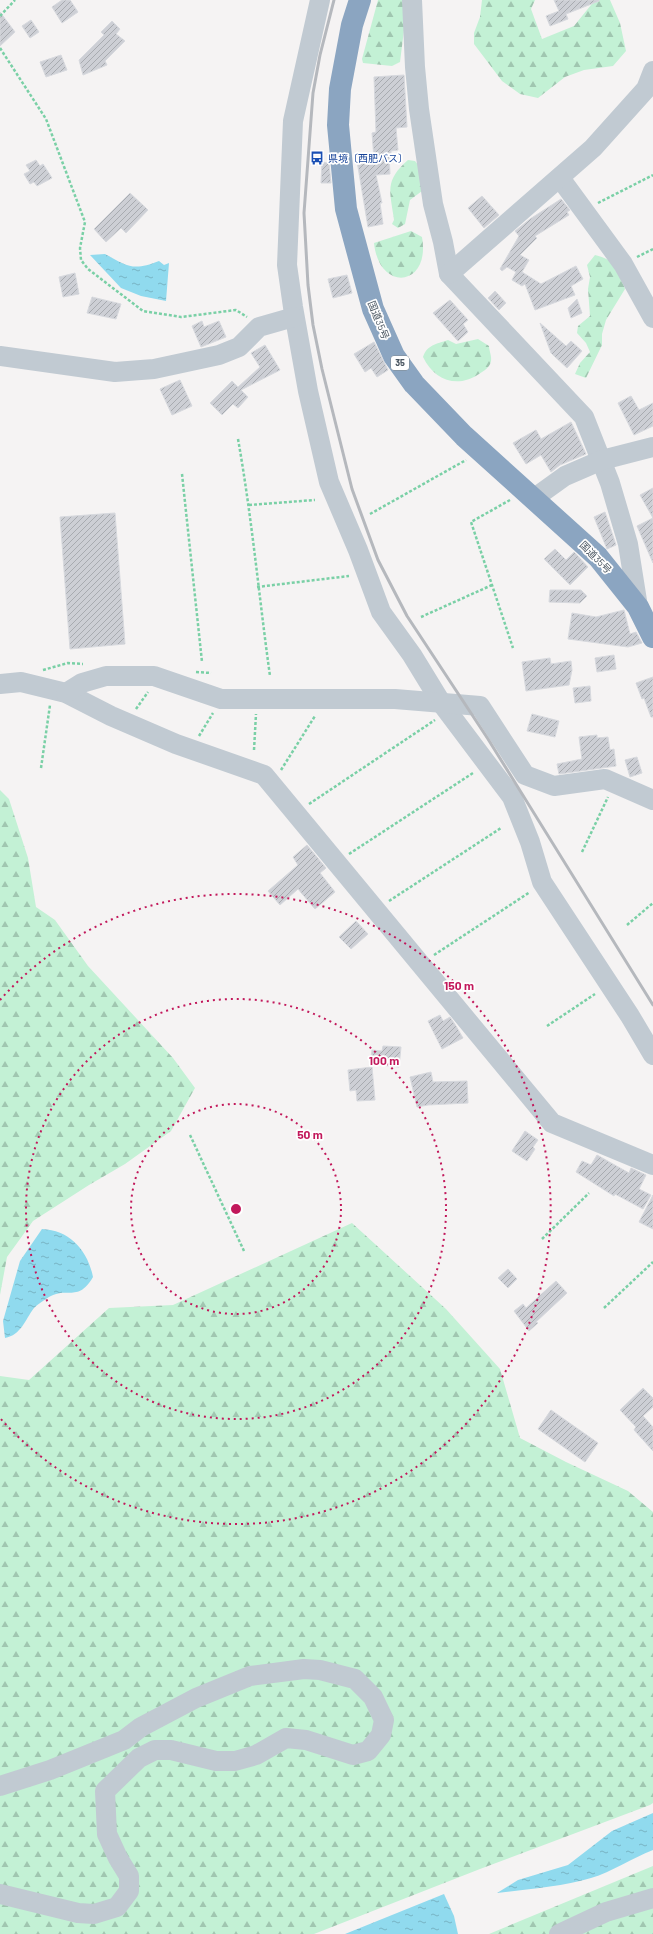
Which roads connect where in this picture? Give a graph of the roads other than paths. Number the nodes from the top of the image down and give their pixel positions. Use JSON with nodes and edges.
{"nodes":[{"id":1,"x":320,"y":0,"type":"edge"},
{"id":2,"x":360,"y":0,"type":"edge"},
{"id":3,"x":412,"y":0,"type":"edge"},
{"id":4,"x":653,"y":71,"type":"edge"},
{"id":5,"x":560,"y":178,"type":"junction"},
{"id":6,"x":449,"y":274,"type":"junction"},
{"id":7,"x":294,"y":317,"type":"junction"},
{"id":8,"x":653,"y":318,"type":"edge"},
{"id":9,"x":0,"y":356,"type":"edge"},
{"id":10,"x":653,"y":447,"type":"edge"},
{"id":11,"x":602,"y":460,"type":"junction"},
{"id":12,"x":533,"y":499,"type":"junction"},
{"id":13,"x":638,"y":607,"type":"junction"},
{"id":14,"x":653,"y":637,"type":"edge"},
{"id":15,"x":0,"y":684,"type":"edge"},
{"id":16,"x":59,"y":696,"type":"junction"},
{"id":17,"x":439,"y":712,"type":"junction"},
{"id":18,"x":653,"y":800,"type":"edge"},
{"id":19,"x":653,"y":1055,"type":"edge"},
{"id":20,"x":653,"y":1165,"type":"edge"},
{"id":21,"x":0,"y":1786,"type":"edge"},
{"id":22,"x":0,"y":1894,"type":"edge"},
{"id":23,"x":653,"y":1898,"type":"edge"},
{"id":24,"x":559,"y":1934,"type":"edge"}],
"edges":[{"from":1,"to":7,"type":"street"},
{"from":2,"to":12,"type":"highway","name":"国道35号","number":"35"},
{"from":3,"to":6,"type":"street"},
{"from":4,"to":5,"type":"street"},
{"from":5,"to":6,"type":"street"},
{"from":5,"to":8,"type":"street"},
{"from":6,"to":11,"type":"street"},
{"from":7,"to":9,"type":"street"},
{"from":7,"to":17,"type":"street"},
{"from":10,"to":11,"type":"street"},
{"from":11,"to":12,"type":"street"},
{"from":11,"to":13,"type":"street"},
{"from":12,"to":13,"type":"highway","name":"国道35号","number":"35"},
{"from":13,"to":14,"type":"highway","name":"国道35号","number":"35"},
{"from":15,"to":16,"type":"street"},
{"from":16,"to":17,"type":"street"},
{"from":16,"to":20,"type":"street"},
{"from":17,"to":18,"type":"street"},
{"from":17,"to":19,"type":"street"},
{"from":21,"to":22,"type":"street"},
{"from":23,"to":24,"type":"street"}]}
